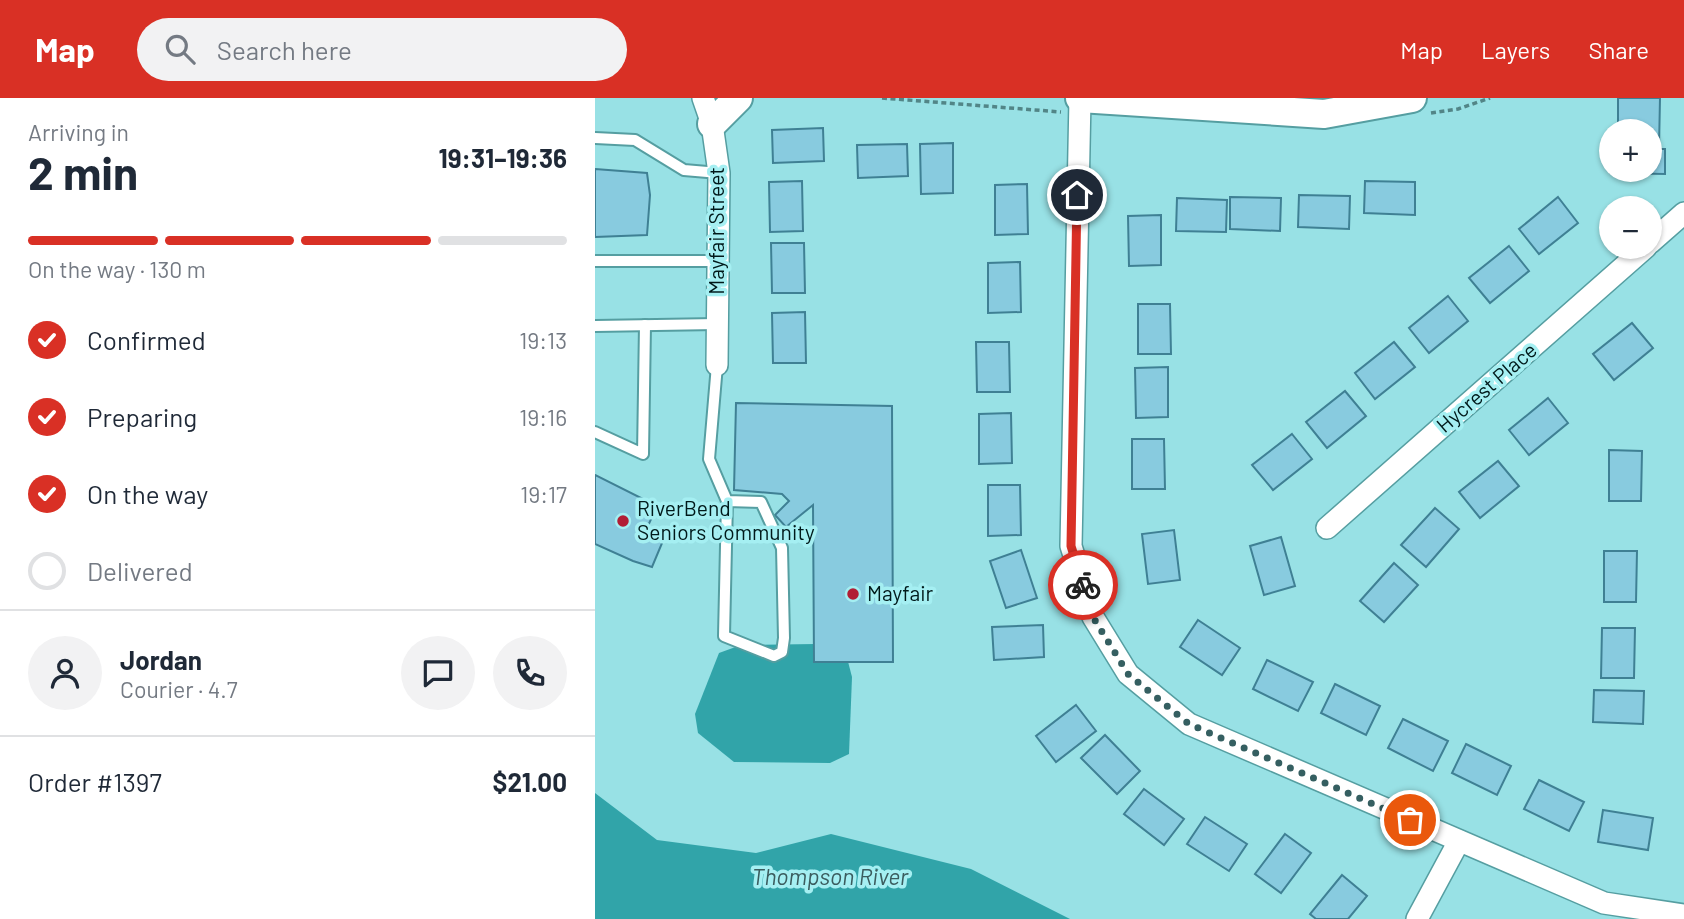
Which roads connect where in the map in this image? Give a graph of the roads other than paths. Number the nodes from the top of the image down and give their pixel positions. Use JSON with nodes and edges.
{"nodes":[{"id":1,"x":739,"y":98,"type":"edge"},
{"id":2,"x":1080,"y":98,"type":"edge"},
{"id":3,"x":1412,"y":98,"type":"edge"},
{"id":4,"x":1216,"y":102,"type":"edge"},
{"id":5,"x":707,"y":111,"type":"edge"},
{"id":6,"x":595,"y":138,"type":"edge"},
{"id":7,"x":719,"y":173,"type":"junction"},
{"id":8,"x":1684,"y":213,"type":"edge"},
{"id":9,"x":1662,"y":232,"type":"edge"},
{"id":10,"x":1632,"y":259,"type":"edge"},
{"id":11,"x":595,"y":261,"type":"edge"},
{"id":12,"x":718,"y":261,"type":"junction"},
{"id":13,"x":717,"y":324,"type":"junction"},
{"id":14,"x":645,"y":325,"type":"junction"},
{"id":15,"x":595,"y":326,"type":"edge"},
{"id":16,"x":717,"y":365,"type":"joint"},
{"id":17,"x":595,"y":432,"type":"edge"},
{"id":18,"x":727,"y":501,"type":"junction"},
{"id":19,"x":1327,"y":528,"type":"dead end"},
{"id":20,"x":1459,"y":841,"type":"junction"},
{"id":21,"x":1684,"y":915,"type":"edge"},
{"id":22,"x":1417,"y":919,"type":"edge"}],
"edges":[{"from":1,"to":5,"type":"main road"},
{"from":2,"to":4,"type":"main road"},
{"from":2,"to":20,"type":"street"},
{"from":3,"to":4,"type":"main road"},
{"from":5,"to":7,"type":"street","name":"Mayfair Street"},
{"from":6,"to":7,"type":"lane"},
{"from":7,"to":12,"type":"street","name":"Mayfair Street"},
{"from":8,"to":9,"type":"street"},
{"from":10,"to":19,"type":"street","name":"Hycrest Place"},
{"from":11,"to":12,"type":"lane"},
{"from":12,"to":13,"type":"street","name":"Mayfair Street"},
{"from":13,"to":14,"type":"lane"},
{"from":13,"to":16,"type":"street","name":"Mayfair Street"},
{"from":14,"to":15,"type":"lane"},
{"from":14,"to":17,"type":"lane"},
{"from":16,"to":18,"type":"lane"},
{"from":18,"to":18,"type":"lane"},
{"from":20,"to":21,"type":"street"},
{"from":20,"to":22,"type":"street"}]}
